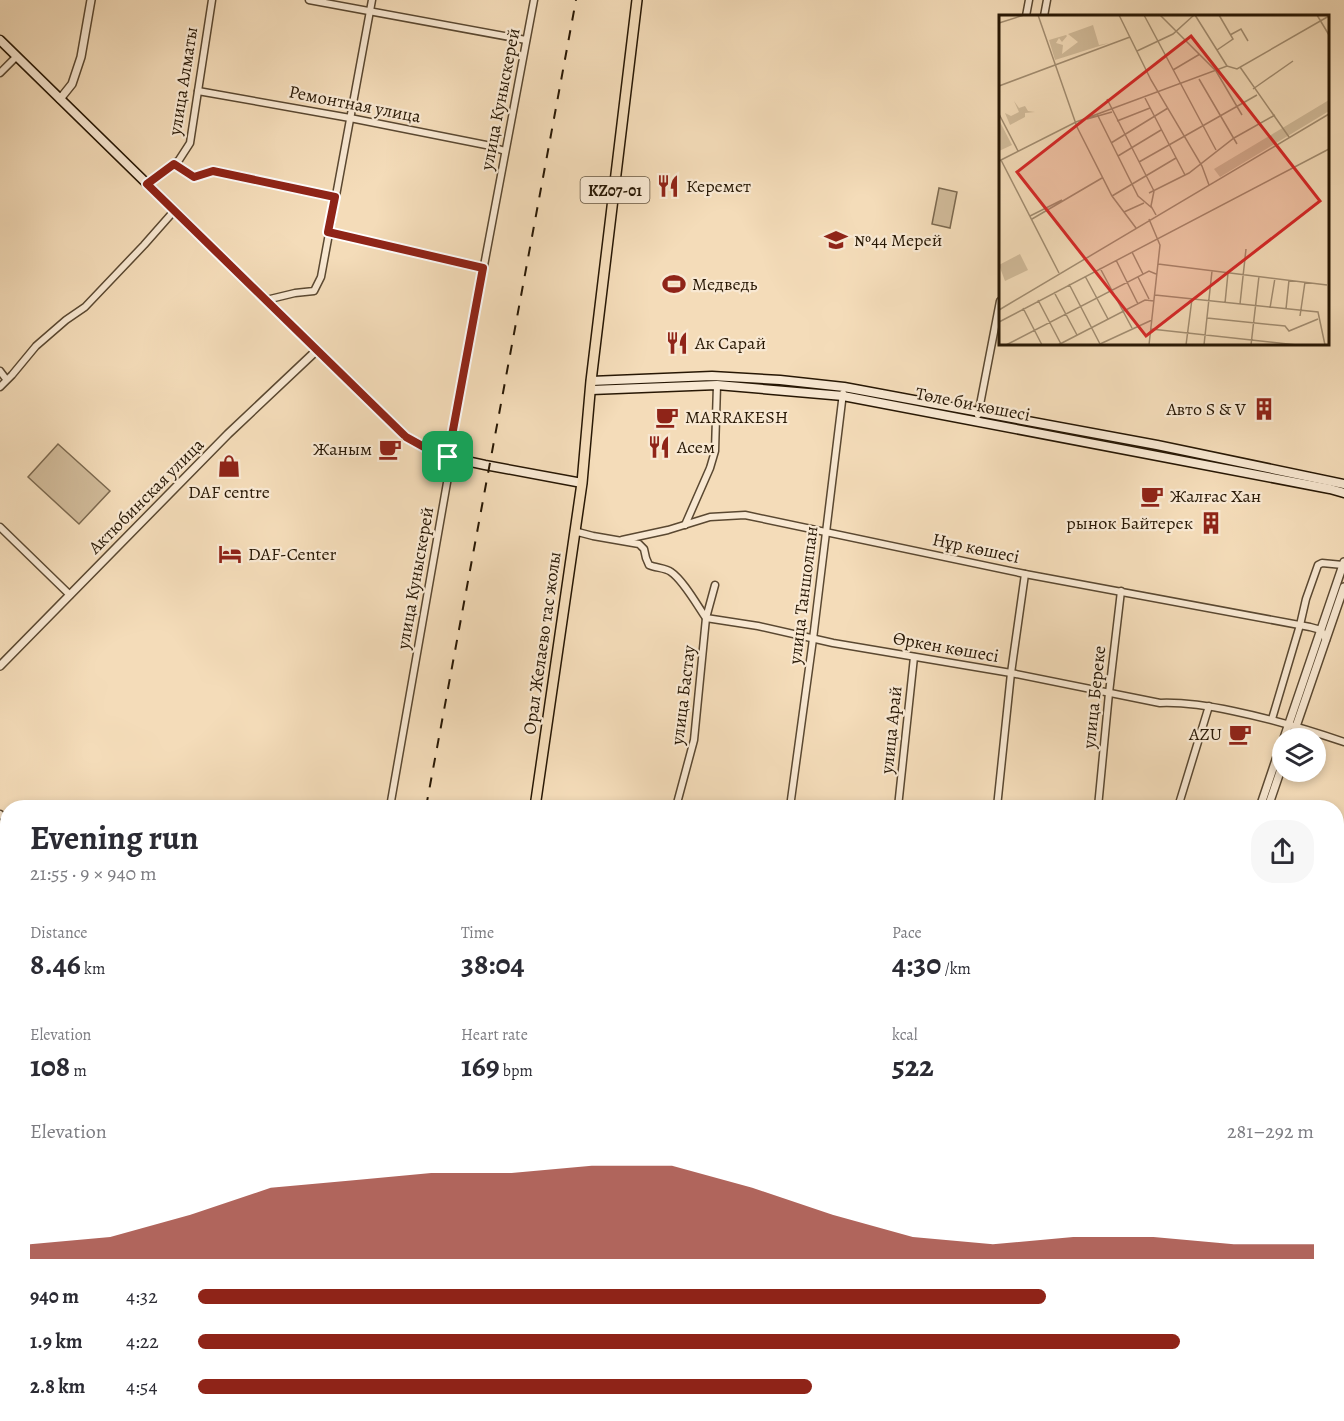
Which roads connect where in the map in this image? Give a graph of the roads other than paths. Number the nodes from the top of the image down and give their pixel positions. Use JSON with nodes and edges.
{"nodes":[{"id":1,"x":91,"y":0,"type":"edge"},
{"id":2,"x":212,"y":0,"type":"edge"},
{"id":3,"x":309,"y":0,"type":"edge"},
{"id":4,"x":372,"y":0,"type":"edge"},
{"id":5,"x":534,"y":0,"type":"edge"},
{"id":6,"x":637,"y":0,"type":"edge"},
{"id":7,"x":1029,"y":0,"type":"edge"},
{"id":8,"x":1047,"y":0,"type":"edge"},
{"id":9,"x":369,"y":11,"type":"junction"},
{"id":10,"x":1026,"y":15,"type":"edge"},
{"id":11,"x":1044,"y":15,"type":"edge"},
{"id":12,"x":0,"y":40,"type":"edge"},
{"id":13,"x":526,"y":40,"type":"junction"},
{"id":14,"x":17,"y":57,"type":"junction"},
{"id":15,"x":0,"y":73,"type":"edge"},
{"id":16,"x":198,"y":91,"type":"junction"},
{"id":17,"x":60,"y":99,"type":"junction"},
{"id":18,"x":350,"y":118,"type":"junction"},
{"id":19,"x":505,"y":151,"type":"junction"},
{"id":20,"x":174,"y":164,"type":"junction"},
{"id":21,"x":147,"y":184,"type":"junction"},
{"id":22,"x":335,"y":197,"type":"junction"},
{"id":23,"x":174,"y":211,"type":"junction"},
{"id":24,"x":328,"y":232,"type":"junction"},
{"id":25,"x":483,"y":268,"type":"junction"},
{"id":26,"x":266,"y":300,"type":"junction"},
{"id":27,"x":999,"y":306,"type":"edge"},
{"id":28,"x":316,"y":350,"type":"junction"},
{"id":29,"x":0,"y":371,"type":"edge"},
{"id":30,"x":6,"y":379,"type":"junction"},
{"id":31,"x":717,"y":385,"type":"junction"},
{"id":32,"x":591,"y":386,"type":"junction"},
{"id":33,"x":0,"y":387,"type":"edge"},
{"id":34,"x":843,"y":391,"type":"junction"},
{"id":35,"x":979,"y":411,"type":"junction"},
{"id":36,"x":977,"y":421,"type":"junction"},
{"id":37,"x":448,"y":457,"type":"junction"},
{"id":38,"x":582,"y":483,"type":"junction"},
{"id":39,"x":1344,"y":484,"type":"edge"},
{"id":40,"x":1344,"y":493,"type":"edge"},
{"id":41,"x":685,"y":525,"type":"junction"},
{"id":42,"x":0,"y":527,"type":"edge"},
{"id":43,"x":574,"y":531,"type":"junction"},
{"id":44,"x":826,"y":532,"type":"junction"},
{"id":45,"x":616,"y":541,"type":"junction"},
{"id":46,"x":1344,"y":563,"type":"edge"},
{"id":47,"x":1025,"y":574,"type":"junction"},
{"id":48,"x":715,"y":585,"type":"dead end"},
{"id":49,"x":1344,"y":588,"type":"edge"},
{"id":50,"x":1121,"y":591,"type":"junction"},
{"id":51,"x":70,"y":595,"type":"junction"},
{"id":52,"x":706,"y":618,"type":"junction"},
{"id":53,"x":1300,"y":625,"type":"junction"},
{"id":54,"x":1321,"y":630,"type":"junction"},
{"id":55,"x":813,"y":639,"type":"junction"},
{"id":56,"x":1326,"y":640,"type":"junction"},
{"id":57,"x":914,"y":657,"type":"junction"},
{"id":58,"x":0,"y":666,"type":"edge"},
{"id":59,"x":1011,"y":673,"type":"junction"},
{"id":60,"x":1109,"y":693,"type":"junction"},
{"id":61,"x":1209,"y":706,"type":"junction"},
{"id":62,"x":1272,"y":719,"type":"junction"},
{"id":63,"x":1292,"y":726,"type":"junction"},
{"id":64,"x":1344,"y":742,"type":"edge"},
{"id":65,"x":1272,"y":772,"type":"edge"},
{"id":66,"x":1277,"y":782,"type":"edge"},
{"id":67,"x":391,"y":800,"type":"edge"},
{"id":68,"x":536,"y":800,"type":"edge"},
{"id":69,"x":678,"y":800,"type":"edge"},
{"id":70,"x":790,"y":800,"type":"edge"},
{"id":71,"x":898,"y":800,"type":"edge"},
{"id":72,"x":998,"y":800,"type":"edge"},
{"id":73,"x":1099,"y":800,"type":"edge"},
{"id":74,"x":1180,"y":800,"type":"edge"},
{"id":75,"x":1262,"y":800,"type":"edge"},
{"id":76,"x":1270,"y":800,"type":"edge"}],
"edges":[{"from":1,"to":17,"type":"street"},
{"from":2,"to":16,"type":"street","name":"улица Алматы"},
{"from":3,"to":9,"type":"street"},
{"from":4,"to":9,"type":"street"},
{"from":5,"to":13,"type":"street","name":"улица Куныскерей"},
{"from":6,"to":32,"type":"main road","number":"KZ07-01"},
{"from":7,"to":10,"type":"street"},
{"from":8,"to":11,"type":"street"},
{"from":9,"to":13,"type":"street"},
{"from":9,"to":18,"type":"street"},
{"from":12,"to":14,"type":"main road"},
{"from":13,"to":19,"type":"street","name":"улица Куныскерей"},
{"from":14,"to":15,"type":"street"},
{"from":14,"to":17,"type":"main road"},
{"from":16,"to":18,"type":"street","name":"Ремонтная улица"},
{"from":16,"to":20,"type":"street","name":"улица Алматы"},
{"from":17,"to":21,"type":"main road"},
{"from":18,"to":19,"type":"street","name":"Ремонтная улица"},
{"from":18,"to":22,"type":"street"},
{"from":19,"to":25,"type":"street","name":"улица Куныскерей"},
{"from":20,"to":21,"type":"street","name":"улица Алматы"},
{"from":20,"to":22,"type":"street"},
{"from":21,"to":23,"type":"main road"},
{"from":22,"to":24,"type":"street"},
{"from":23,"to":26,"type":"main road"},
{"from":23,"to":30,"type":"street"},
{"from":24,"to":25,"type":"street"},
{"from":24,"to":26,"type":"street"},
{"from":25,"to":37,"type":"street","name":"улица Куныскерей"},
{"from":26,"to":28,"type":"main road"},
{"from":27,"to":35,"type":"street"},
{"from":28,"to":37,"type":"main road"},
{"from":28,"to":51,"type":"street","name":"Актюбинская улица"},
{"from":29,"to":30,"type":"street"},
{"from":30,"to":33,"type":"street"},
{"from":31,"to":32,"type":"main road","name":"Төле би көшесі"},
{"from":31,"to":34,"type":"main road","name":"Төле би көшесі"},
{"from":31,"to":41,"type":"street"},
{"from":32,"to":34,"type":"main road","name":"Төле би көшесі"},
{"from":32,"to":38,"type":"main road","number":"KZ07-01"},
{"from":34,"to":35,"type":"main road","name":"Төле би көшесі"},
{"from":34,"to":36,"type":"main road","name":"Төле би көшесі"},
{"from":34,"to":44,"type":"street","name":"улица Таншолпан"},
{"from":35,"to":36,"type":"street"},
{"from":35,"to":39,"type":"main road","name":"Төле би көшесі"},
{"from":36,"to":40,"type":"main road","name":"Төле би көшесі"},
{"from":37,"to":38,"type":"main road"},
{"from":37,"to":67,"type":"street","name":"улица Куныскерей"},
{"from":38,"to":43,"type":"main road","name":"Орал Желаево тас жолы","number":"KZ07-01"},
{"from":41,"to":44,"type":"street","name":"Нұр көшесі"},
{"from":41,"to":45,"type":"street","name":"Нұр көшесі"},
{"from":42,"to":51,"type":"street"},
{"from":43,"to":45,"type":"street"},
{"from":43,"to":68,"type":"main road","name":"Орал Желаево тас жолы","number":"KZ07-01"},
{"from":44,"to":47,"type":"street","name":"Нұр көшесі"},
{"from":44,"to":55,"type":"street","name":"улица Таншолпан"},
{"from":45,"to":52,"type":"street"},
{"from":46,"to":53,"type":"street"},
{"from":46,"to":54,"type":"street"},
{"from":47,"to":50,"type":"street","name":"Нұр көшесі"},
{"from":47,"to":59,"type":"street"},
{"from":48,"to":52,"type":"street","name":"улица Бастау"},
{"from":49,"to":56,"type":"street"},
{"from":50,"to":53,"type":"street","name":"Нұр көшесі"},
{"from":50,"to":60,"type":"street","name":"улица Береке"},
{"from":51,"to":58,"type":"street","name":"Актюбинская улица"},
{"from":52,"to":55,"type":"street","name":"Өркен көшесі"},
{"from":52,"to":69,"type":"street","name":"улица Бастау"},
{"from":53,"to":54,"type":"street","name":"Нұр көшесі"},
{"from":53,"to":62,"type":"street"},
{"from":54,"to":56,"type":"street"},
{"from":54,"to":63,"type":"street"},
{"from":55,"to":57,"type":"street","name":"Өркен көшесі"},
{"from":55,"to":70,"type":"street","name":"улица Таншолпан"},
{"from":56,"to":63,"type":"street"},
{"from":57,"to":59,"type":"street","name":"Өркен көшесі"},
{"from":57,"to":71,"type":"street","name":"улица Арай"},
{"from":59,"to":60,"type":"street","name":"Өркен көшесі"},
{"from":59,"to":72,"type":"street"},
{"from":60,"to":61,"type":"street","name":"Өркен көшесі"},
{"from":60,"to":73,"type":"street","name":"улица Береке"},
{"from":61,"to":62,"type":"street","name":"Өркен көшесі"},
{"from":61,"to":74,"type":"street"},
{"from":62,"to":63,"type":"street","name":"Өркен көшесі"},
{"from":63,"to":64,"type":"street","name":"Өркен көшесі"},
{"from":65,"to":75,"type":"street"},
{"from":66,"to":76,"type":"street"}]}
